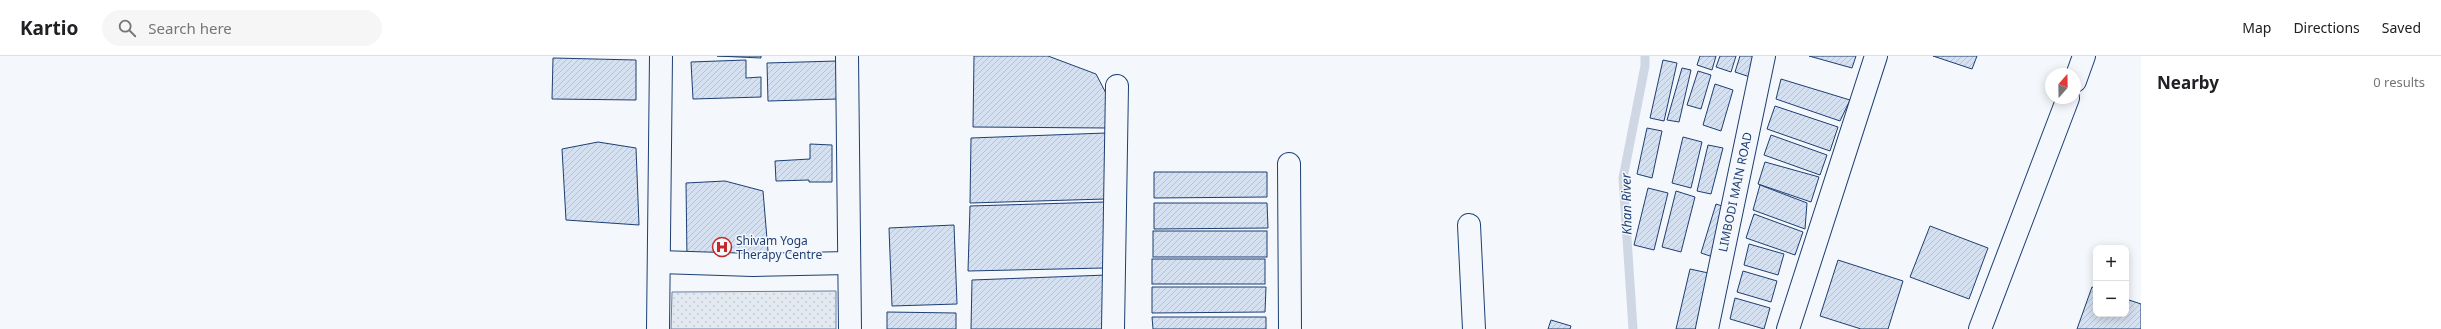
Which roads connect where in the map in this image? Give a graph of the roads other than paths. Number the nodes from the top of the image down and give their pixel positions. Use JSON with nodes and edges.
{"nodes":[{"id":1,"x":661,"y":56,"type":"edge"},
{"id":2,"x":847,"y":56,"type":"edge"},
{"id":3,"x":1764,"y":56,"type":"edge"},
{"id":4,"x":1876,"y":56,"type":"edge"},
{"id":5,"x":2084,"y":56,"type":"edge"},
{"id":6,"x":2080,"y":68,"type":"edge"},
{"id":7,"x":1117,"y":86,"type":"dead end"},
{"id":8,"x":2066,"y":104,"type":"edge"},
{"id":9,"x":1289,"y":164,"type":"dead end"},
{"id":10,"x":1470,"y":225,"type":"dead end"},
{"id":11,"x":659,"y":262,"type":"junction"},
{"id":12,"x":849,"y":264,"type":"junction"},
{"id":13,"x":658,"y":329,"type":"edge"},
{"id":14,"x":850,"y":329,"type":"edge"},
{"id":15,"x":1113,"y":329,"type":"edge"},
{"id":16,"x":1290,"y":329,"type":"edge"},
{"id":17,"x":1474,"y":329,"type":"edge"},
{"id":18,"x":1707,"y":329,"type":"edge"},
{"id":19,"x":1788,"y":329,"type":"edge"},
{"id":20,"x":1980,"y":329,"type":"edge"}],
"edges":[{"from":1,"to":11,"type":"street"},
{"from":2,"to":12,"type":"street"},
{"from":3,"to":18,"type":"street","name":"LIMBODI MAIN ROAD"},
{"from":4,"to":19,"type":"street"},
{"from":5,"to":6,"type":"street"},
{"from":7,"to":15,"type":"street"},
{"from":8,"to":20,"type":"street"},
{"from":9,"to":16,"type":"street"},
{"from":10,"to":17,"type":"street"},
{"from":11,"to":12,"type":"street"},
{"from":11,"to":13,"type":"street"},
{"from":12,"to":14,"type":"street"}]}
